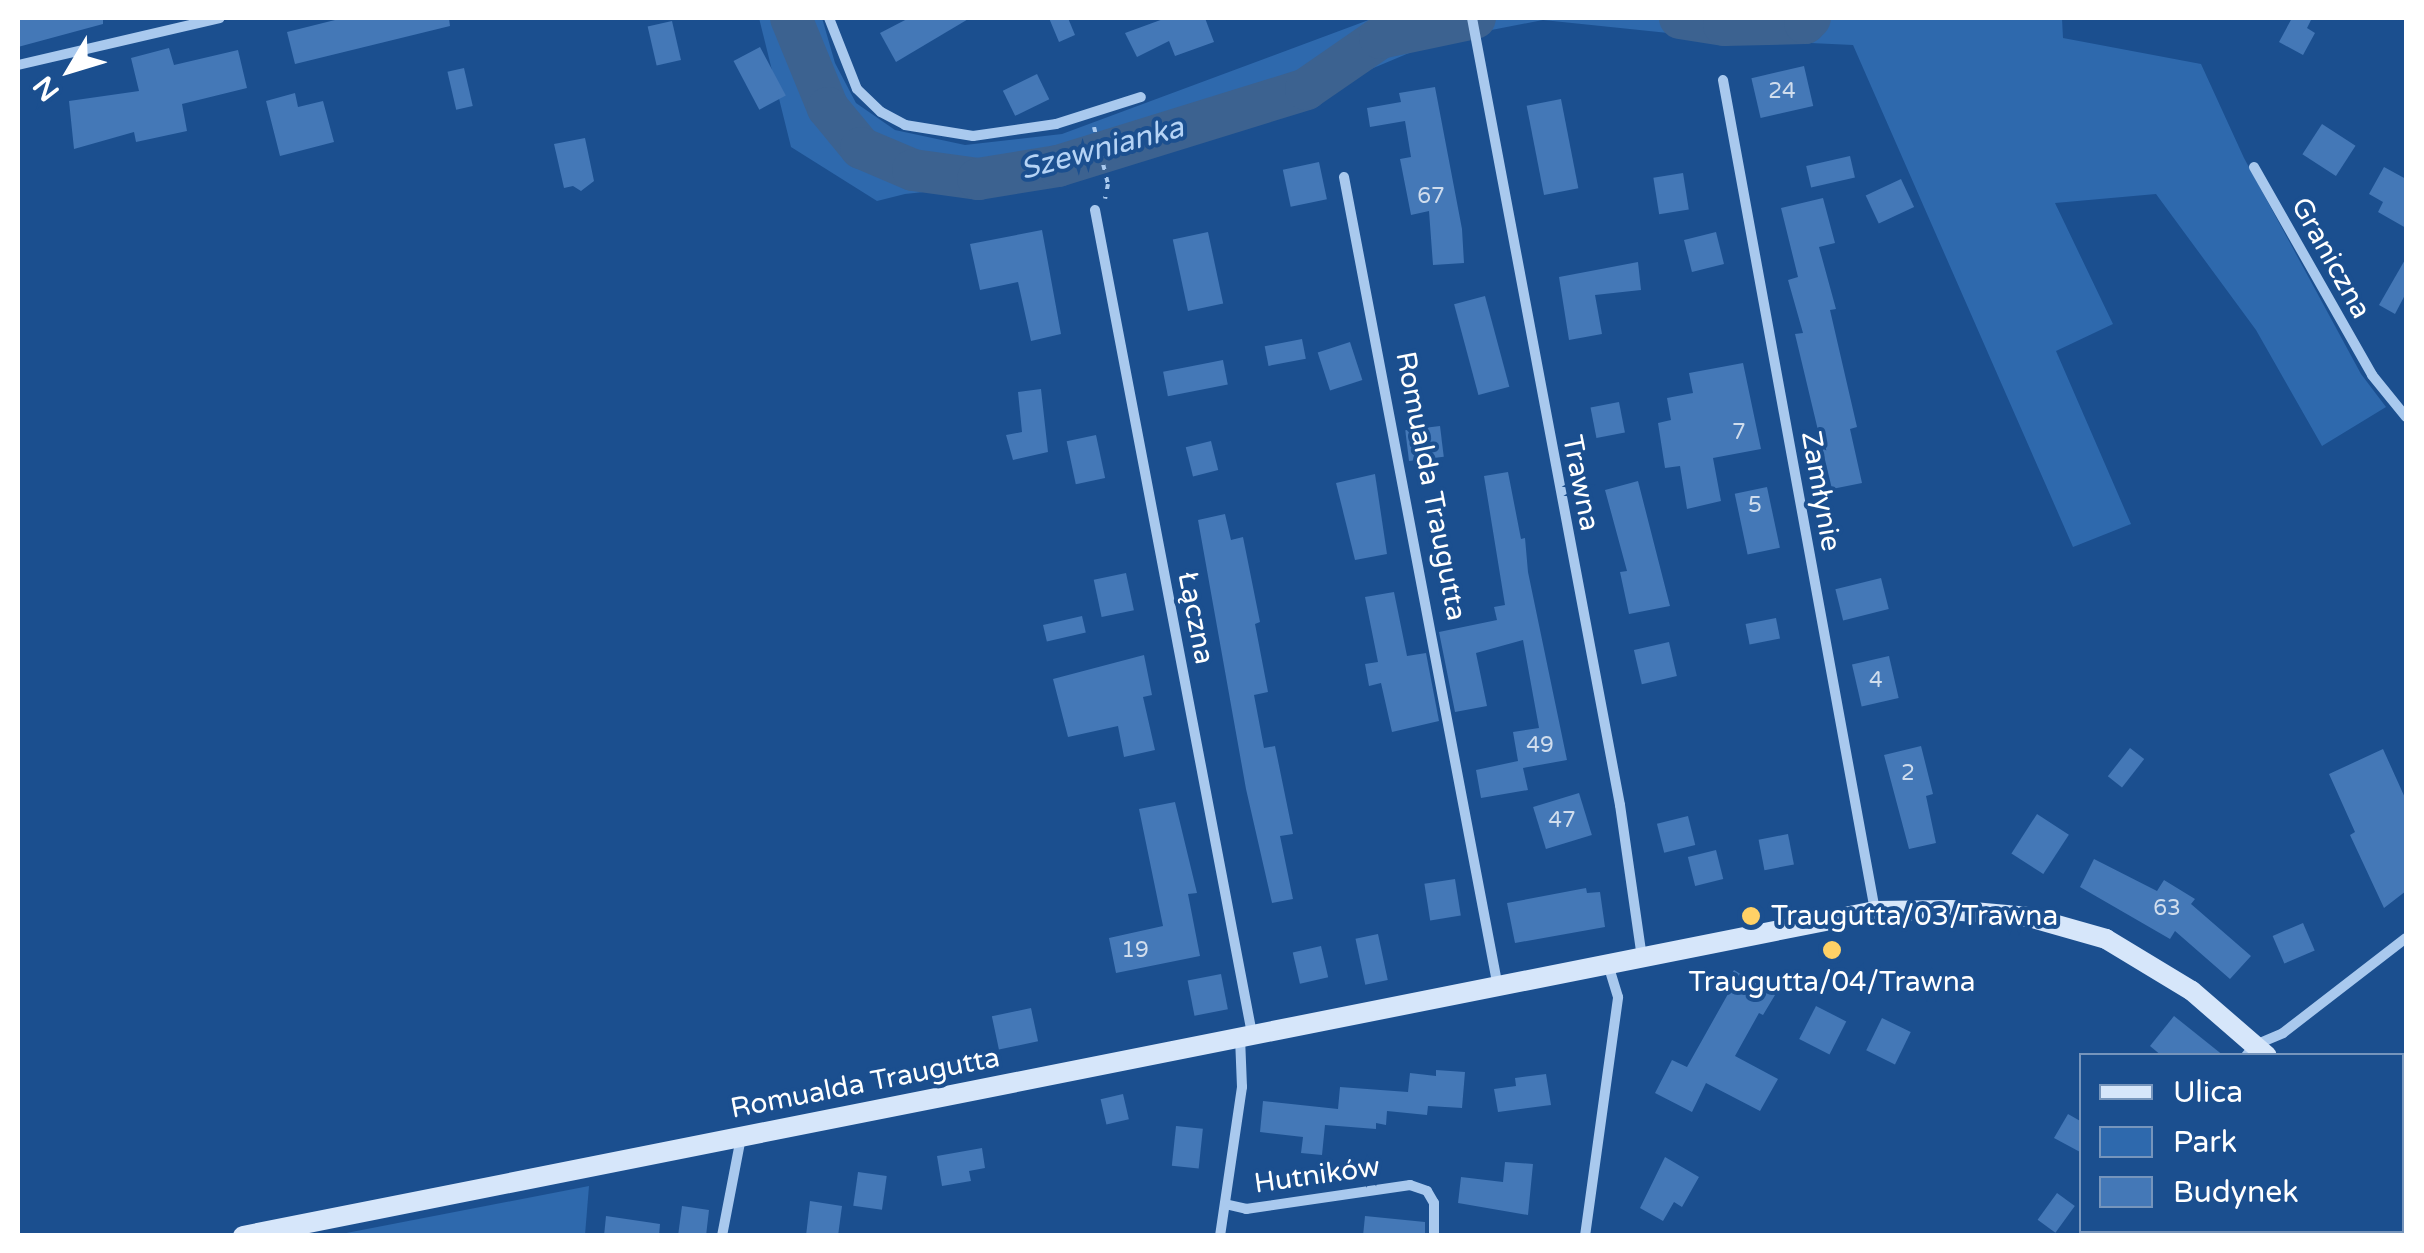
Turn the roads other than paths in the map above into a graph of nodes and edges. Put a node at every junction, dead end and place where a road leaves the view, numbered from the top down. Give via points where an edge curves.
1 (220, 18) edge
2 (828, 18) edge
3 (1472, 18) edge
4 (18, 65) edge
5 (1722, 80) dead end
6 (1141, 98) dead end
7 (2254, 167) dead end
8 (1344, 177) dead end
9 (1095, 210) dead end
10 (2406, 416) edge
11 (1875, 910) junction
12 (2406, 938) edge
13 (1642, 958) junction
14 (1608, 964) junction
15 (1498, 982) junction
16 (1246, 1035) junction
17 (2256, 1052) edge
18 (742, 1136) junction
19 (1225, 1204) junction
20 (244, 1236) edge
21 (722, 1236) edge
22 (1220, 1236) edge
23 (1434, 1236) edge
24 (1585, 1236) edge

1 - 4 street
2 - 6 street via 857,89 905,125 974,136 1091,115
3 - 13 street, Trawna via 1620,804
5 - 11 street, Zamłynie
7 - 10 street, Graniczna via 2372,376
8 - 15 street, Romualda Traugutta
9 - 16 street, Łączna
11 - 13 main road, Romualda Traugutta
11 - 17 main road, Romualda Traugutta via 2029,918 2106,938 2192,991
12 - 17 street
13 - 14 main road, Romualda Traugutta
14 - 15 main road, Romualda Traugutta
14 - 24 street via 1618,998
15 - 16 main road, Romualda Traugutta
16 - 18 main road, Romualda Traugutta
16 - 19 street, Łączna
18 - 20 main road, Romualda Traugutta
18 - 21 street
19 - 22 street, Łączna
19 - 23 street, Hutników via 1246,1209 1410,1185 1427,1190 1434,1203

